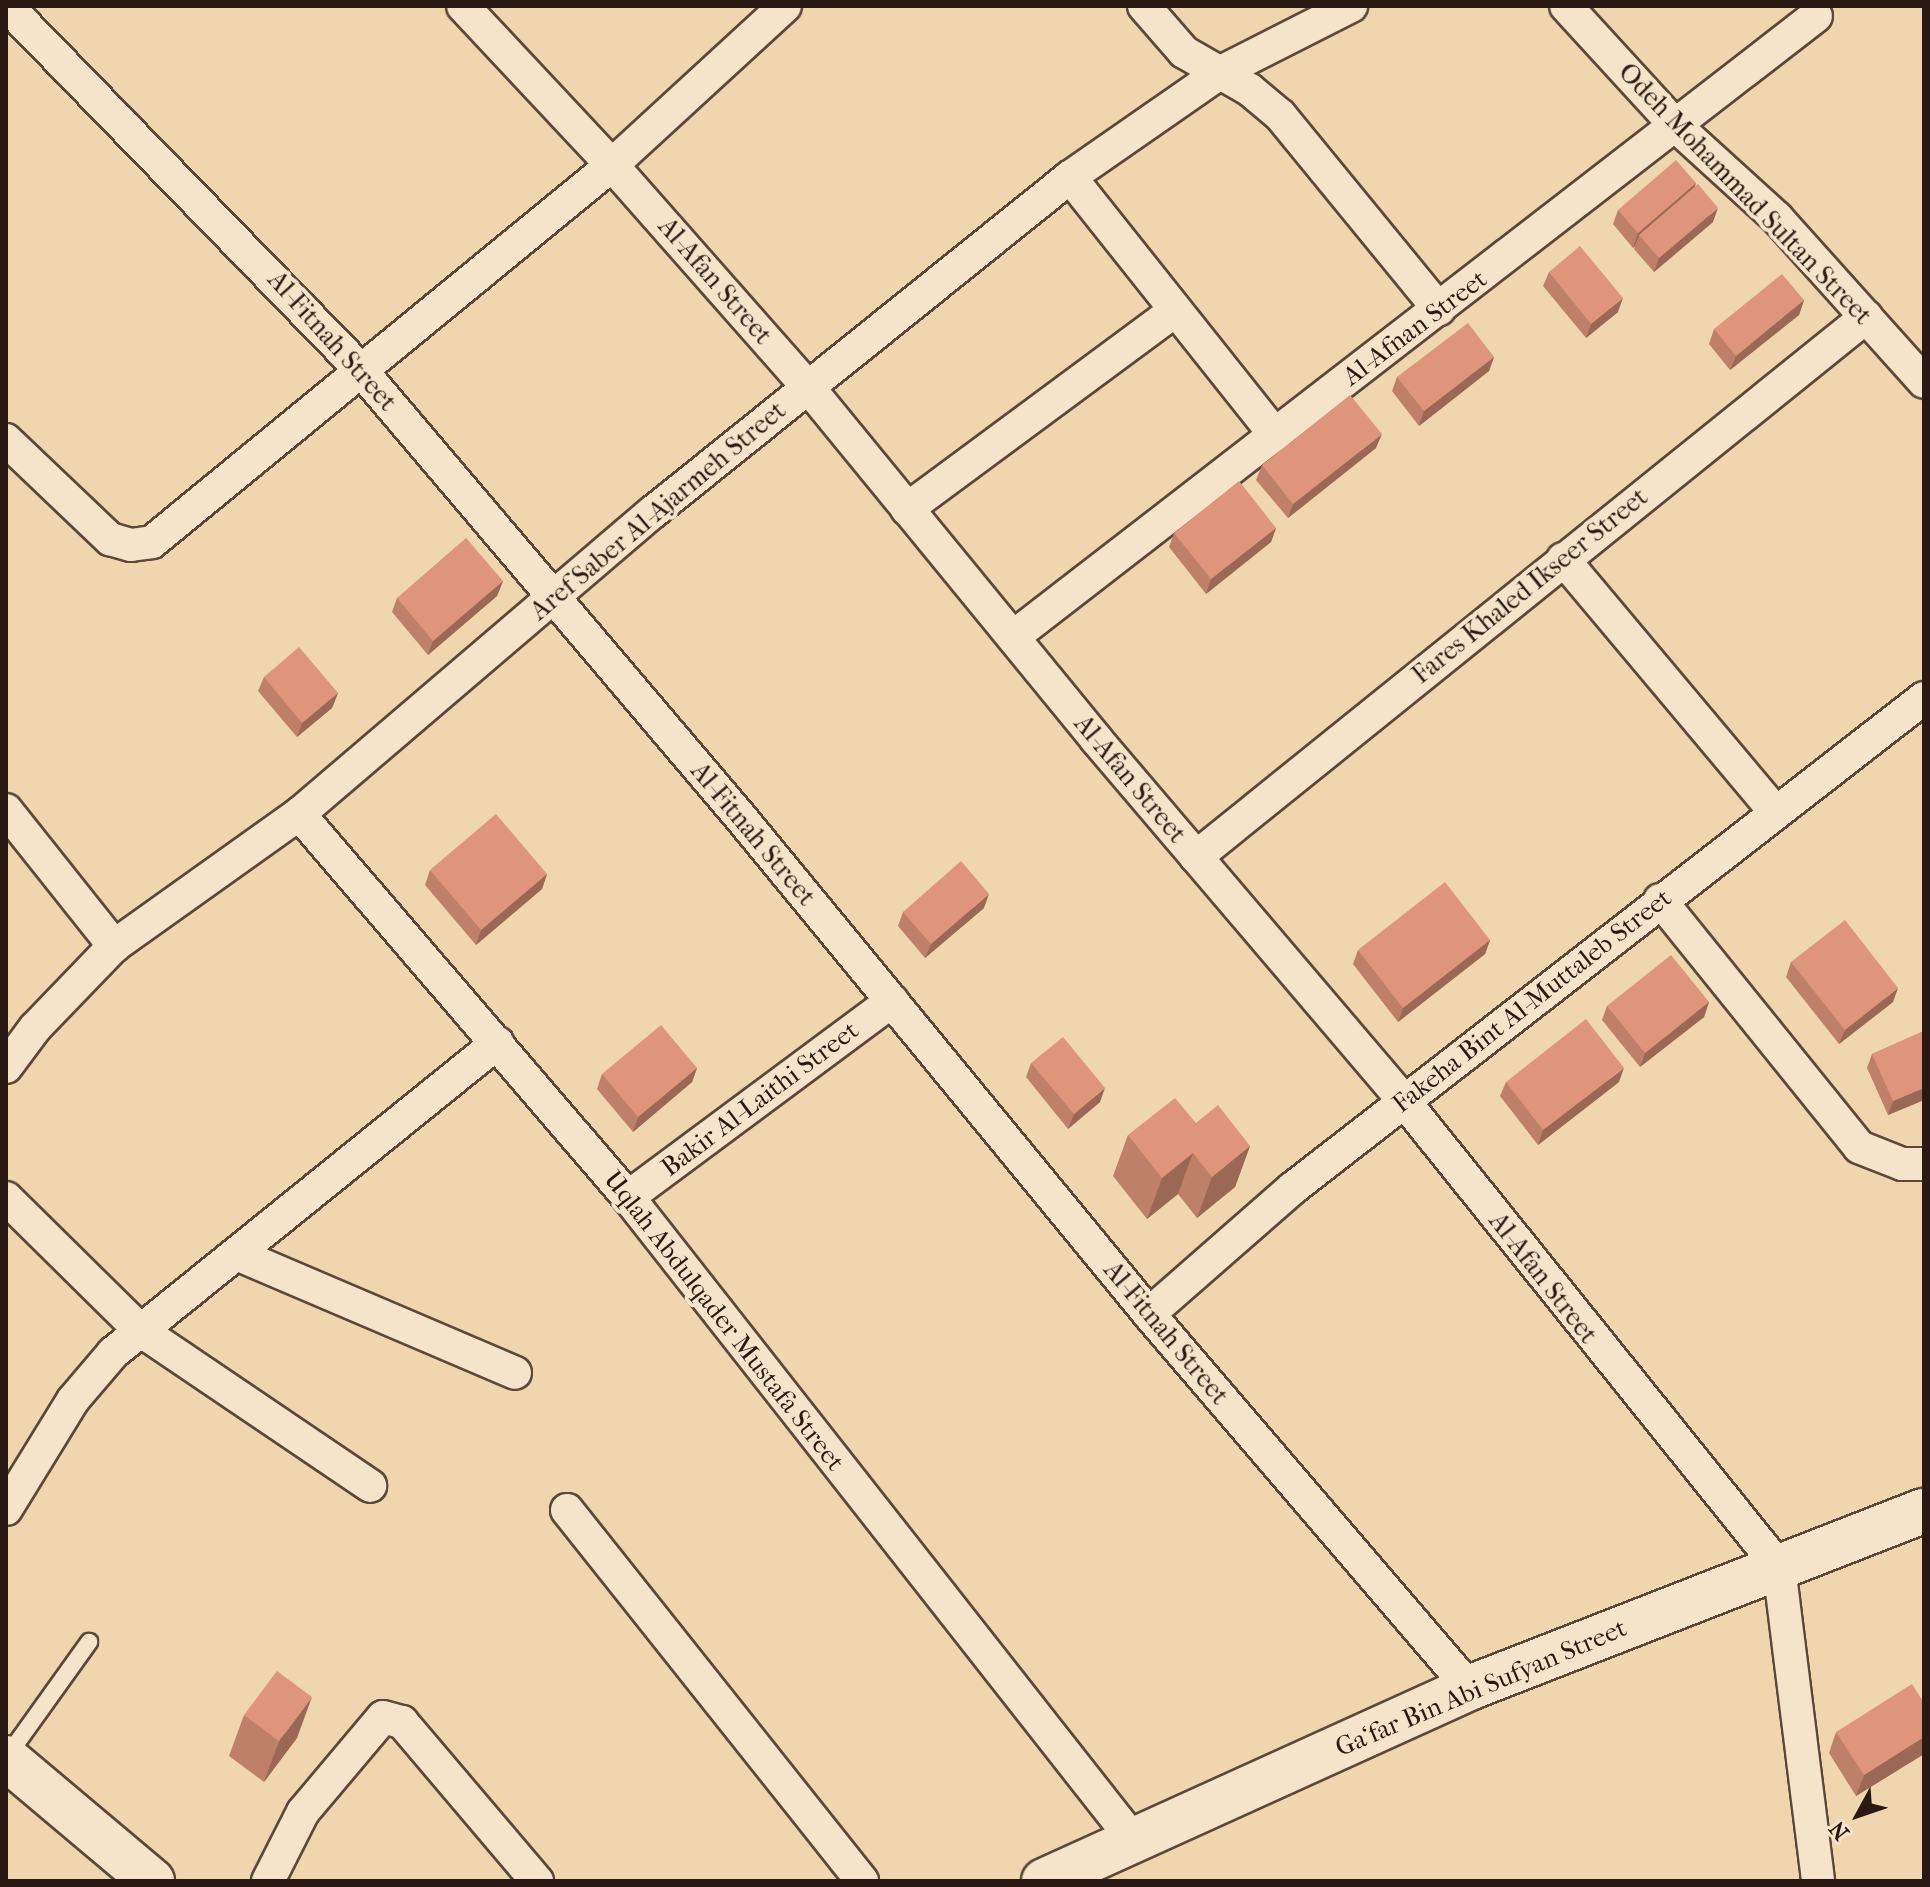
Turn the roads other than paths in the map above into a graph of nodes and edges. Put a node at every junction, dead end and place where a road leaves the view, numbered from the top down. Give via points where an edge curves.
1 (7, 6) edge
2 (463, 6) edge
3 (785, 6) edge
4 (1144, 6) edge
5 (1351, 6) edge
6 (1566, 6) edge
7 (1816, 16) dead end
8 (1221, 72) junction
9 (1677, 127) junction
10 (612, 165) junction
11 (1070, 177) junction
12 (1439, 309) junction
13 (1173, 312) junction
14 (1866, 317) junction
15 (359, 368) junction
16 (1924, 382) edge
17 (808, 387) junction
18 (1275, 435) junction
19 (6, 440) edge
20 (907, 509) junction
21 (1563, 559) junction
22 (553, 598) junction
23 (1013, 637) junction
24 (1924, 698) edge
25 (6, 810) edge
26 (1776, 813) junction
27 (299, 814) junction
28 (1196, 857) junction
29 (1660, 900) junction
30 (114, 946) junction
31 (892, 1001) junction
32 (497, 1043) junction
33 (6, 1067) edge
34 (1404, 1101) junction
35 (1924, 1164) edge
36 (628, 1197) junction
37 (6, 1198) edge
38 (239, 1255) junction
39 (1149, 1314) junction
40 (140, 1330) junction
41 (515, 1373) dead end
42 (370, 1486) dead end
43 (10, 1494) edge
44 (567, 1510) dead end
45 (1924, 1511) edge
46 (1779, 1567) junction
47 (89, 1642) dead end
48 (1469, 1688) junction
49 (6, 1758) edge
50 (1134, 1841) junction
51 (152, 1881) edge
52 (268, 1881) edge
53 (537, 1881) edge
54 (862, 1881) edge
55 (1045, 1881) edge
56 (1818, 1881) edge

1 - 15 street, Al-Fitnah Street
2 - 10 street, Al-Afan Street
3 - 10 street
4 - 8 street via 1184,52
5 - 8 street, Aref Saber Al-Ajarmeh Street
6 - 9 street, Odeh Mohammad Sultan Street
7 - 9 street, Al-Afnan Street
8 - 11 street, Aref Saber Al-Ajarmeh Street
8 - 12 street via 1280,115
9 - 12 street, Al-Afnan Street
9 - 14 street, Odeh Mohammad Sultan Street via 1777,218
10 - 15 street
10 - 17 street, Al-Afan Street
11 - 13 street
11 - 17 street, Aref Saber Al-Ajarmeh Street
12 - 18 street, Al-Afnan Street
13 - 18 street
13 - 20 street
14 - 16 street, Odeh Mohammad Sultan Street
14 - 21 street, Fares Khaled Ikseer Street
15 - 19 street via 152,542 131,545 110,539
15 - 22 street, Al-Fitnah Street
17 - 20 street, Al-Afan Street
17 - 22 street, Aref Saber Al-Ajarmeh Street
18 - 23 street, Al-Afnan Street
20 - 23 street, Al-Afan Street
21 - 26 street
21 - 28 street, Fares Khaled Ikseer Street
22 - 27 street, Aref Saber Al-Ajarmeh Street
22 - 31 street, Al-Fitnah Street
23 - 28 street, Al-Afan Street
24 - 26 street, Fakeha Bint Al-Muttaleb Street
25 - 30 street
26 - 29 street, Fakeha Bint Al-Muttaleb Street
27 - 30 street, Aref Saber Al-Ajarmeh Street
27 - 32 street, Uqlah Abdulqader Mustafa Street
28 - 34 street, Al-Afan Street
29 - 34 street, Fakeha Bint Al-Muttaleb Street
29 - 35 street via 1859,1147 1902,1164
30 - 33 street, Aref Saber Al-Ajarmeh Street via 35,1028
31 - 36 street, Bakir Al-Laithi Street
31 - 39 street, Al-Fitnah Street
32 - 36 street, Uqlah Abdulqader Mustafa Street
32 - 38 street
34 - 39 street, Fakeha Bint Al-Muttaleb Street
34 - 46 street, Al-Afan Street
36 - 50 street, Uqlah Abdulqader Mustafa Street
37 - 40 street
38 - 40 street
38 - 41 street
39 - 48 street, Al-Fitnah Street
40 - 42 street
40 - 43 street via 91,1376
44 - 54 street
45 - 46 street, Ga‘far Bin Abi Sufyan Street
46 - 48 street, Ga‘far Bin Abi Sufyan Street
46 - 56 street
47 - 49 lane
48 - 50 street, Ga‘far Bin Abi Sufyan Street
49 - 51 street
50 - 55 street, Ga‘far Bin Abi Sufyan Street
52 - 53 street via 303,1812 383,1717 402,1722

